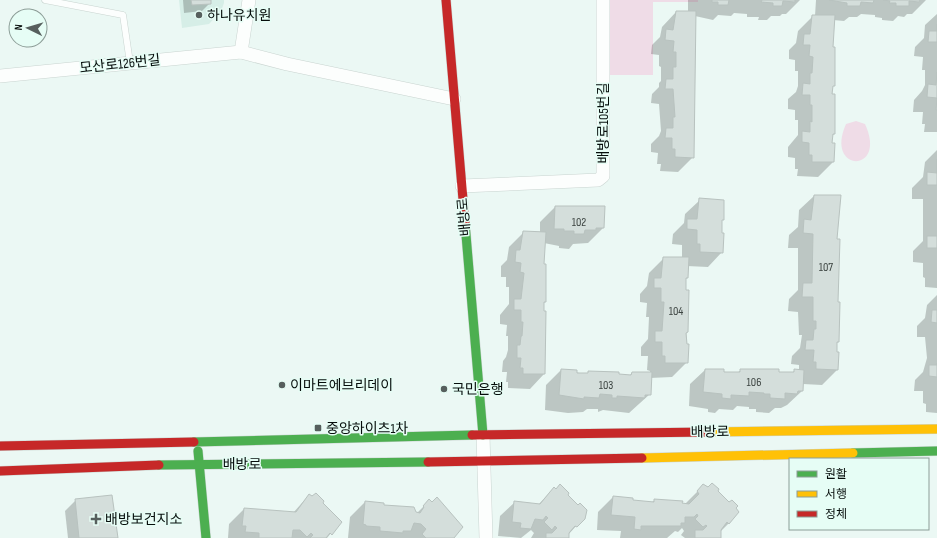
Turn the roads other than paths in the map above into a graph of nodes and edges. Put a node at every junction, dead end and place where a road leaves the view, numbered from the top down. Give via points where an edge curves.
1 (45, 0) edge
2 (249, 0) edge
3 (446, 0) edge
4 (603, 0) edge
5 (241, 52) junction
6 (130, 63) junction
7 (0, 76) edge
8 (454, 99) junction
9 (462, 186) junction
10 (937, 429) edge
11 (483, 435) junction
12 (198, 442) junction
13 (0, 446) edge
14 (937, 451) edge
15 (484, 462) junction
16 (198, 464) junction
17 (0, 471) edge
18 (206, 538) edge
19 (486, 538) edge

1 - 6 lane via 123,15
2 - 5 street
3 - 8 street, 배방로
4 - 9 street, 배방로105번길 via 603,176 598,180
5 - 6 street, 모산로126번길
5 - 8 street, 모산로126번길
6 - 7 street, 모산로126번길
8 - 9 street, 배방로
9 - 11 street, 배방로
10 - 11 street, 배방로
11 - 12 street, 배방로
11 - 15 street, 배방로
12 - 13 street, 배방로
12 - 16 street
14 - 15 street, 배방로
15 - 16 street, 배방로
15 - 19 street, 배방로
16 - 17 street, 배방로
16 - 18 street

